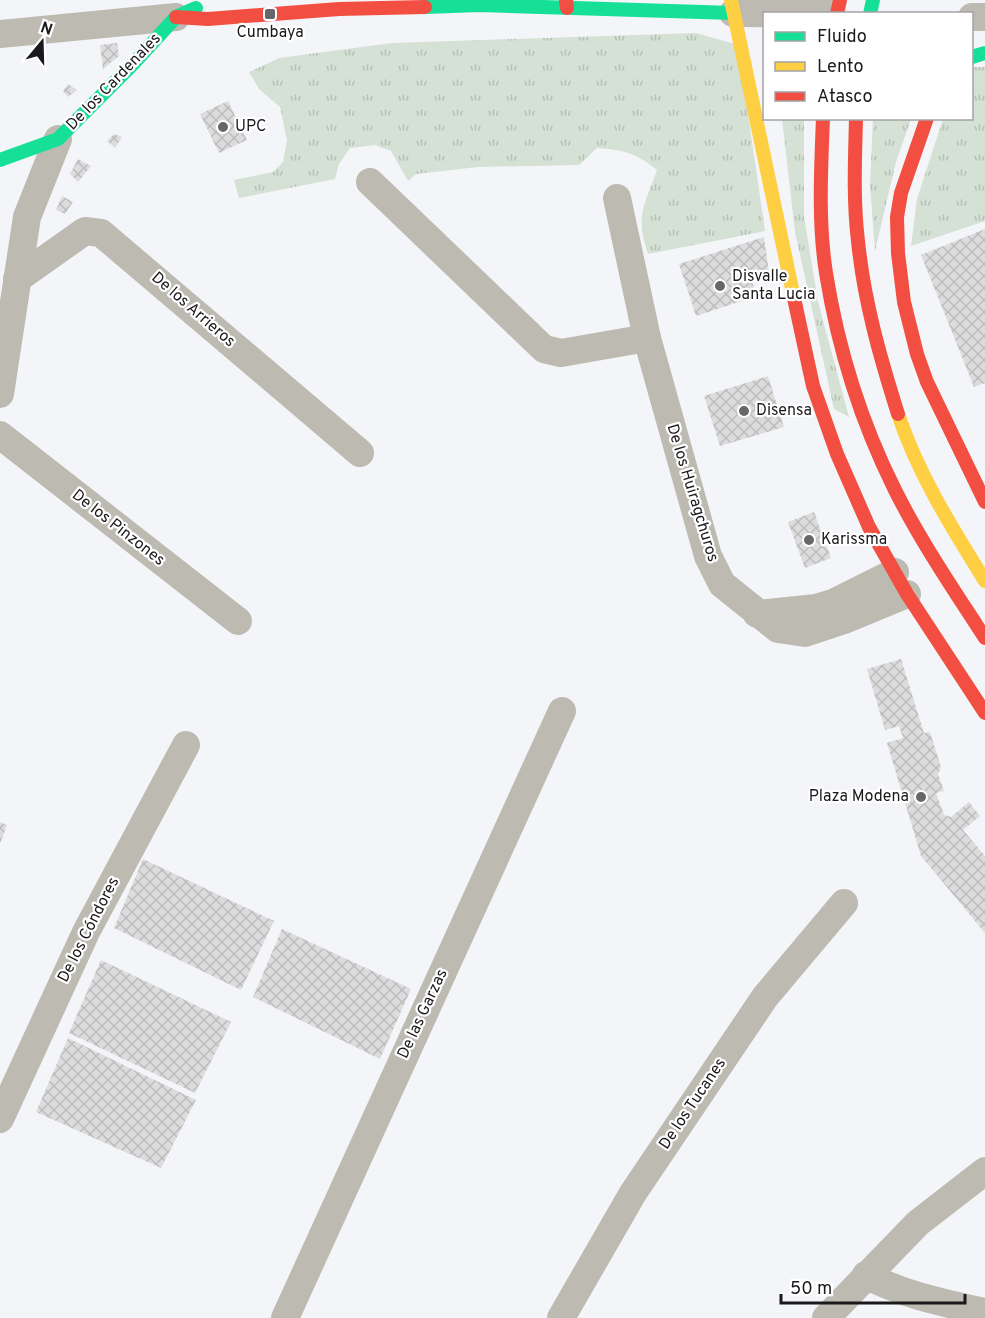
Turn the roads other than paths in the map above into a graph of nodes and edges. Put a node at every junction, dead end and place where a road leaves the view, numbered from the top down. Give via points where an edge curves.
1 (226, 4) dead end
2 (567, 4) edge
3 (732, 6) edge
4 (778, 12) edge
5 (176, 17) junction
6 (0, 34) edge
7 (823, 120) edge
8 (856, 120) edge
9 (926, 120) edge
10 (58, 139) junction
11 (0, 160) edge
12 (369, 182) dead end
13 (616, 198) dead end
14 (17, 279) junction
15 (647, 338) junction
16 (0, 394) edge
17 (0, 435) edge
18 (360, 453) dead end
19 (985, 502) edge
20 (985, 581) edge
21 (901, 583) junction
22 (238, 621) dead end
23 (985, 638) edge
24 (562, 711) dead end
25 (985, 712) edge
26 (186, 745) dead end
27 (844, 903) dead end
28 (1, 1113) edge
29 (985, 1170) edge
30 (866, 1275) junction
31 (985, 1312) edge
32 (285, 1318) edge
33 (561, 1318) edge
34 (826, 1318) edge

1 - 5 street via 198,8
2 - 3 street
2 - 5 street via 396,6 208,19
3 - 4 street
3 - 21 street via 813,386 869,527
5 - 6 street
5 - 10 street, De los Cardenales
7 - 23 street via 820,198 826,272 862,416 932,556
8 - 20 street via 854,196 858,256 876,345 926,483
9 - 19 street via 901,193 897,217 904,302 927,382
10 - 11 street
10 - 14 street, De los Cardenales via 27,217
12 - 15 street via 544,349 561,353
13 - 15 street, De los Huiragchuros
14 - 16 street, De los Cardenales
14 - 18 street, De los Arrieros via 85,231 101,233
15 - 21 street, De los Huiragchuros via 708,555 722,584 778,629 805,633 844,620
17 - 22 street, De los Pinzones
21 - 25 street
24 - 32 street, De las Garzas
26 - 28 street, De los Cóndores via 86,932
27 - 33 street, De los Tucanes via 765,997 633,1193
29 - 30 street via 918,1223
30 - 31 street via 922,1298
30 - 34 street

